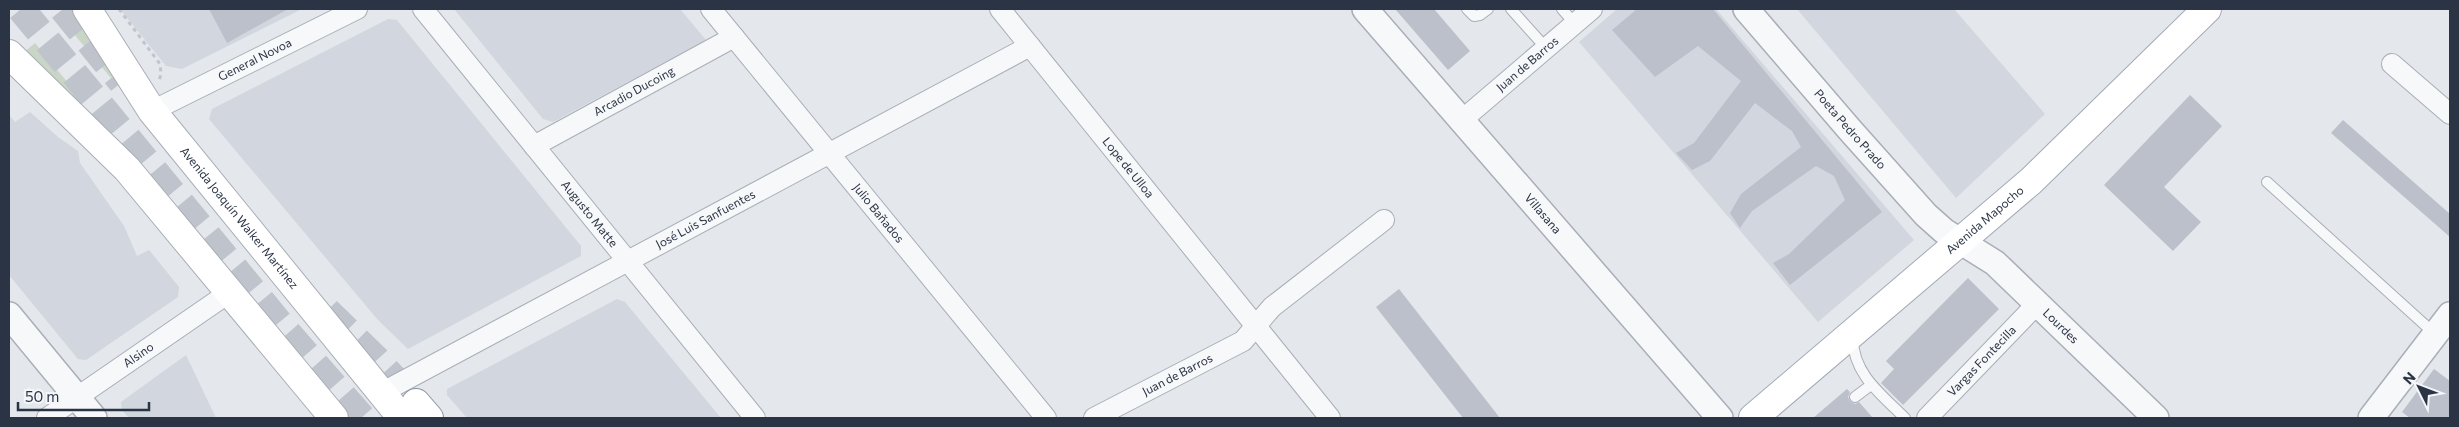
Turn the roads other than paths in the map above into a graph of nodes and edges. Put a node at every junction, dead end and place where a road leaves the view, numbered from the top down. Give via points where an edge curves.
1 (87, 9) edge
2 (357, 9) edge
3 (423, 9) edge
4 (711, 9) edge
5 (1000, 9) edge
6 (1365, 9) edge
7 (1467, 9) edge
8 (1488, 9) edge
9 (1511, 9) edge
10 (1592, 9) edge
11 (1746, 9) edge
12 (2203, 10) edge
13 (1569, 16) edge
14 (734, 37) junction
15 (1030, 46) junction
16 (1546, 48) junction
17 (9, 54) edge
18 (2392, 64) dead end
19 (159, 107) junction
20 (2450, 114) edge
21 (1462, 120) junction
22 (534, 146) junction
23 (829, 153) junction
24 (2267, 182) dead end
25 (1384, 220) dead end
26 (1961, 241) junction
27 (629, 260) junction
28 (230, 292) junction
29 (2037, 304) junction
30 (9, 315) edge
31 (2450, 315) edge
32 (1257, 327) junction
33 (1853, 334) junction
34 (2435, 335) junction
35 (1871, 384) junction
36 (381, 393) junction
37 (1855, 397) dead end
38 (77, 398) junction
39 (416, 413) edge
40 (1761, 415) edge
41 (47, 418) edge
42 (94, 418) edge
43 (333, 418) edge
44 (755, 418) edge
45 (1046, 418) edge
46 (1094, 418) edge
47 (1330, 418) edge
48 (1720, 418) edge
49 (1905, 418) edge
50 (1927, 418) edge
51 (2156, 418) edge
52 (2371, 418) edge

1 - 19 main road, Avenida Joaquín Walker Martínez
2 - 19 street, General Novoa
3 - 22 street, Augusto Matte
4 - 14 street, Julio Bañados
5 - 15 street, Lope de Ulloa
6 - 21 street, Villasana
7 - 8 lane via 1474,16 1480,16
9 - 16 lane
10 - 13 street, Juan de Barros
11 - 26 street, Poeta Pedro Prado via 1922,211
12 - 26 main road, Avenida Mapocho via 2072,142
13 - 16 street, Juan de Barros
14 - 22 street, Arcadio Ducoing
14 - 23 street, Julio Bañados
15 - 23 street, José Luis Sanfuentes
15 - 32 street, Lope de Ulloa
16 - 21 street, Juan de Barros
17 - 28 main road via 127,169
18 - 20 street
19 - 36 main road, Avenida Joaquín Walker Martínez
21 - 48 street, Villasana
22 - 27 street, Augusto Matte
23 - 27 street, José Luis Sanfuentes
23 - 45 street, Julio Bañados
24 - 34 lane
25 - 32 street via 1272,307
26 - 29 street, Lourdes via 1995,263
26 - 33 main road, Avenida Mapocho
27 - 36 street, José Luis Sanfuentes
27 - 44 street, Augusto Matte
28 - 38 street, Alsino
28 - 43 main road
29 - 50 street, Vargas Fontecilla
29 - 51 street, Lourdes
30 - 38 street
31 - 34 street
32 - 46 street, Juan de Barros via 1236,345
32 - 47 street, Lope de Ulloa
33 - 35 lane via 1857,364
33 - 40 main road, Avenida Mapocho
34 - 52 street
35 - 37 lane
35 - 49 lane
36 - 39 main road, Avenida Joaquín Walker Martínez
38 - 41 street, Alsino
38 - 42 street

